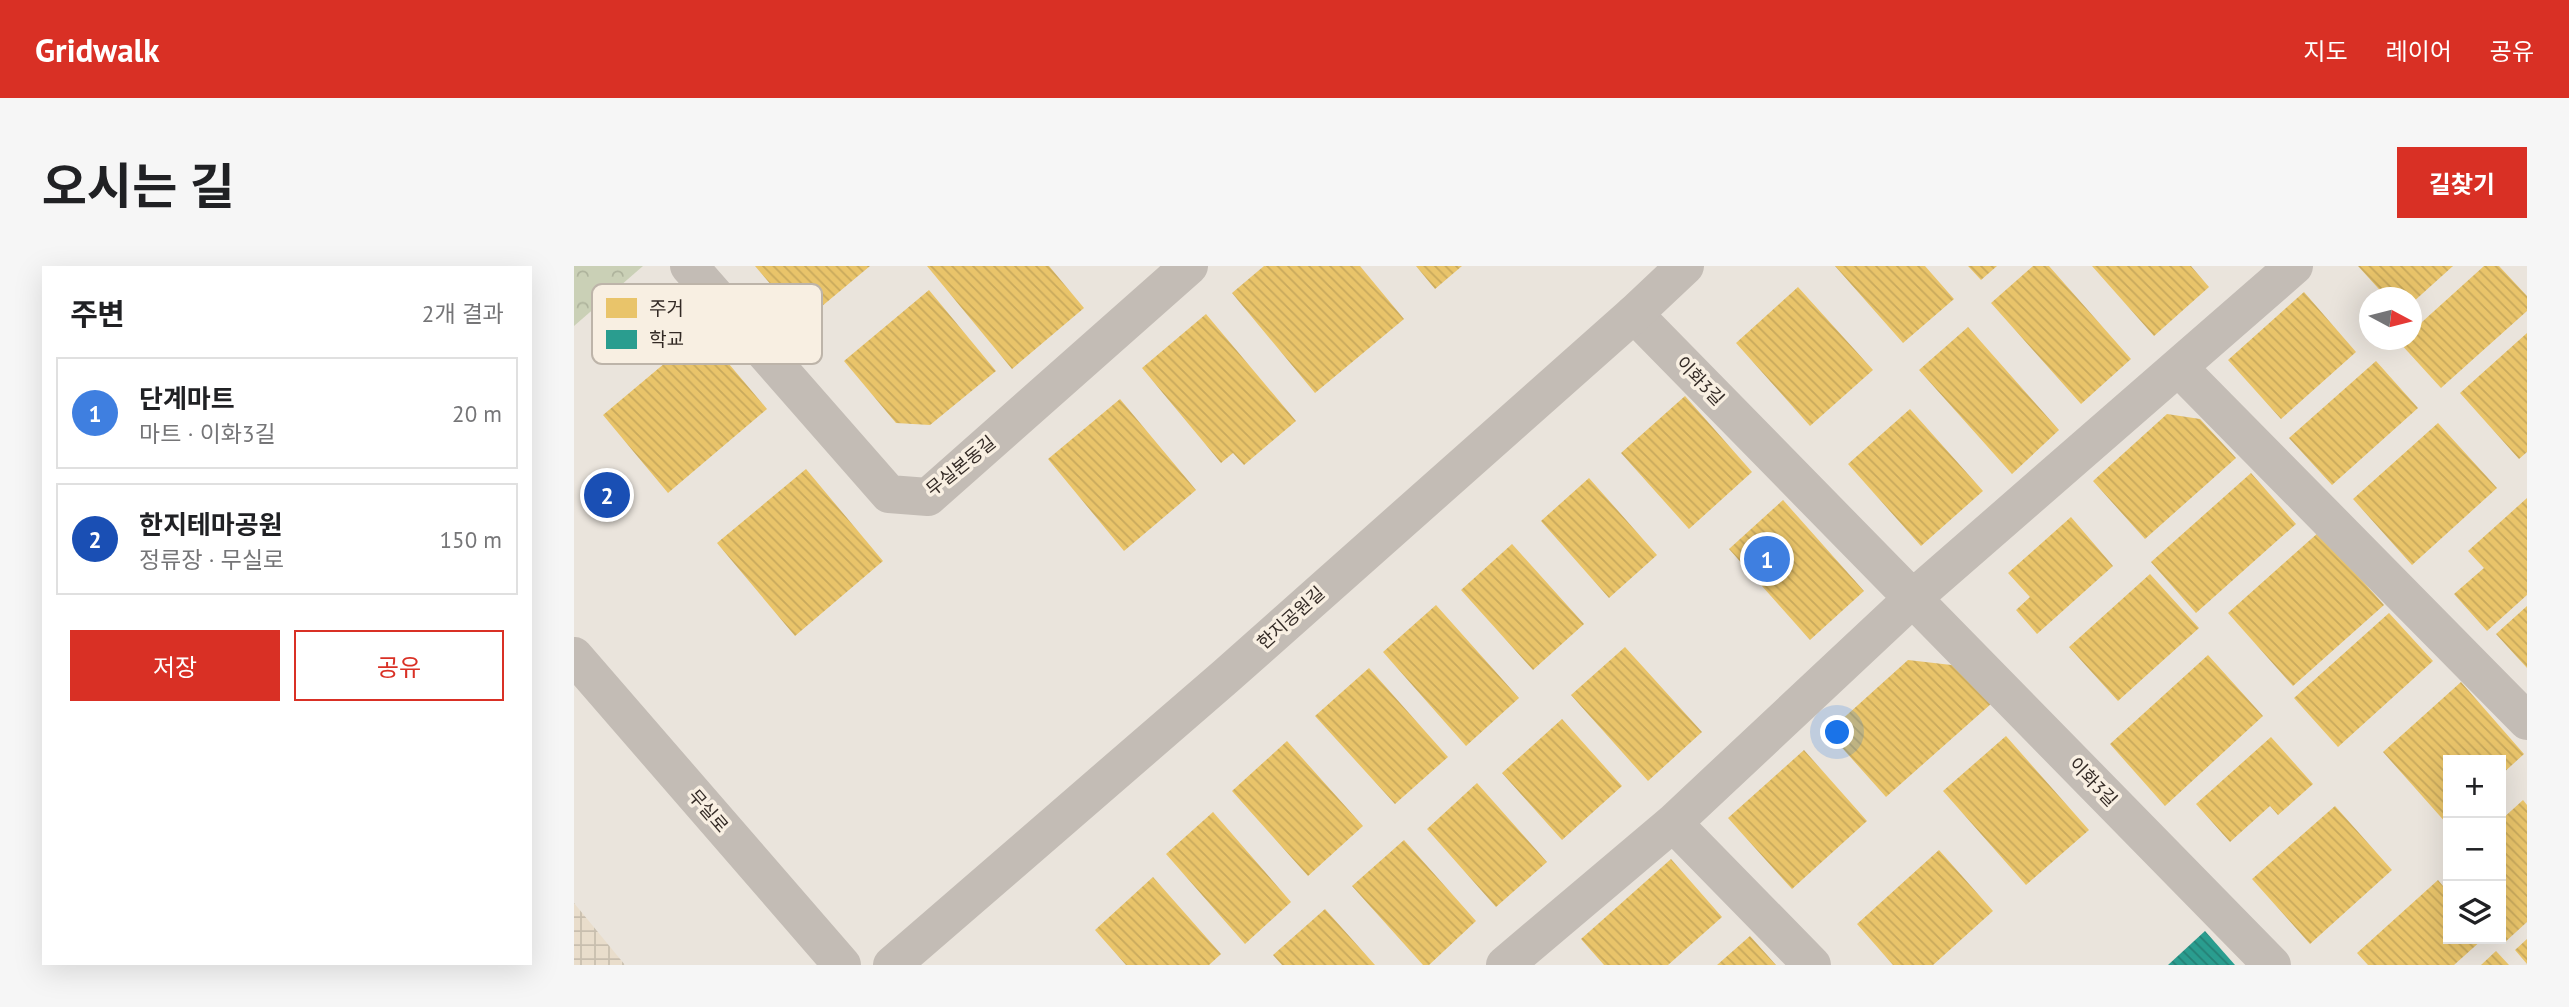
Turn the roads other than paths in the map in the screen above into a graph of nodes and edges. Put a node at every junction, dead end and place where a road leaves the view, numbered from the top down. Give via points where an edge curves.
1 (689, 266) edge
2 (1189, 266) edge
3 (1685, 266) edge
4 (2294, 266) edge
5 (705, 284) edge
6 (1634, 314) junction
7 (775, 364) edge
8 (2178, 367) junction
9 (1913, 598) junction
10 (574, 656) edge
11 (2527, 721) edge
12 (1673, 823) junction
13 (842, 965) edge
14 (892, 965) edge
15 (1505, 965) edge
16 (1812, 965) edge
17 (2272, 965) edge

1 - 5 street, 무실본동길
2 - 7 street, 무실본동길 via 928,498 889,494
3 - 6 street, 한지공원길
4 - 8 street
6 - 9 street, 이화3길
6 - 14 street, 한지공원길
8 - 9 street
8 - 11 street
9 - 12 street
9 - 17 street, 이화3길
10 - 13 street, 무실로
12 - 15 street
12 - 16 street

